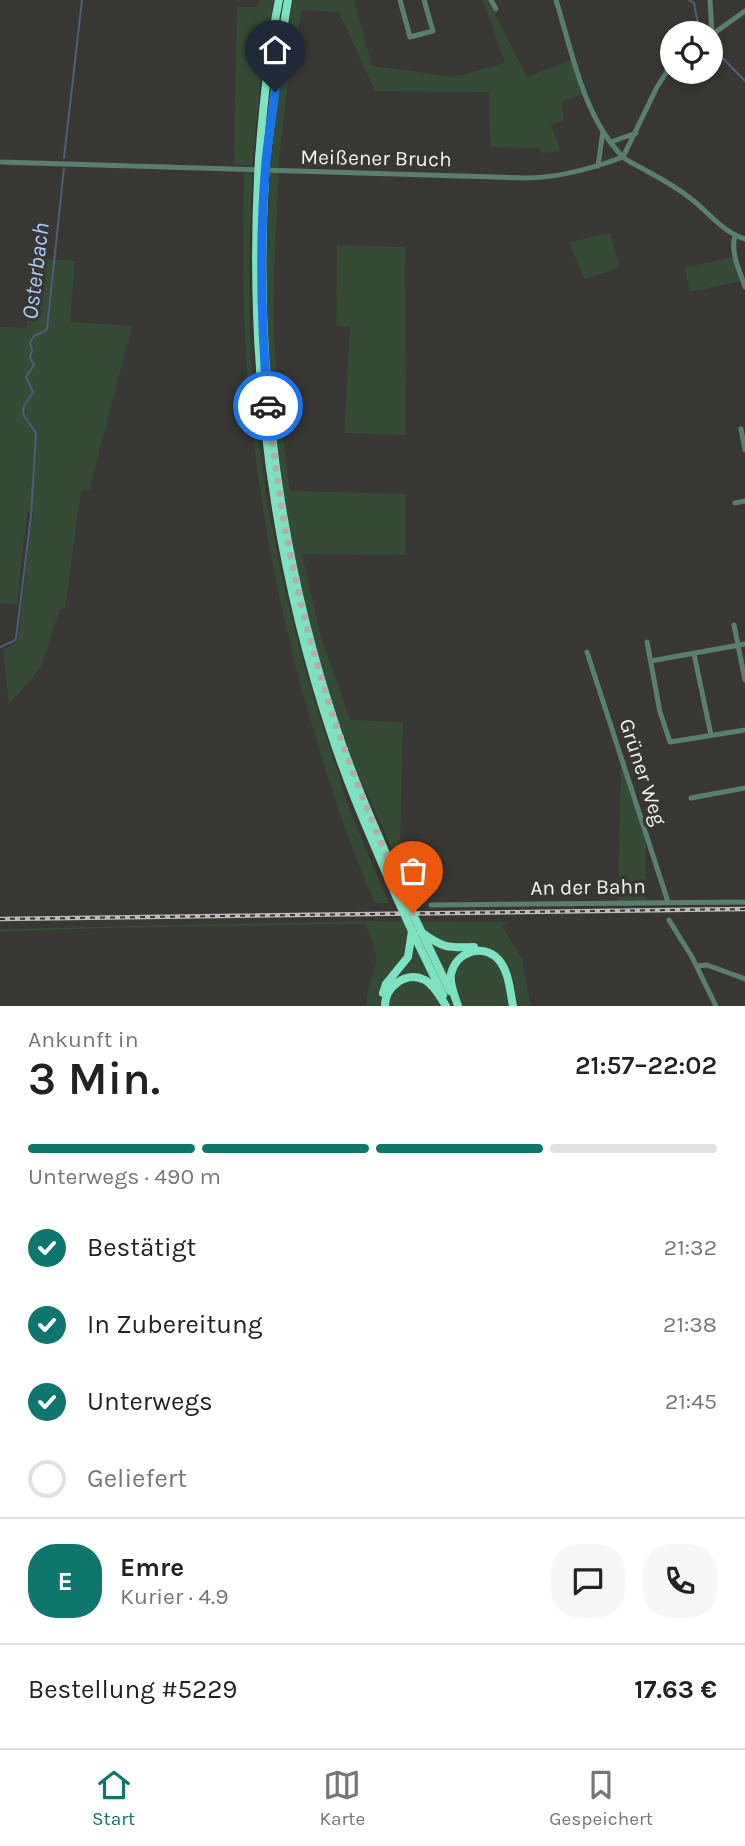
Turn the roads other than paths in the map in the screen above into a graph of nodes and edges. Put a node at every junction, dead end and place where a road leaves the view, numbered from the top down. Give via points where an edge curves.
1 (279, 0) edge
2 (288, 0) edge
3 (400, 0) edge
4 (424, 0) edge
5 (491, 0) edge
6 (556, 0) edge
7 (710, 0) edge
8 (496, 9) dead end
9 (745, 11) edge
10 (711, 21) edge
11 (723, 27) edge
12 (660, 82) edge
13 (603, 131) junction
14 (636, 134) junction
15 (611, 142) junction
16 (624, 157) junction
17 (263, 160) junction
18 (0, 162) edge
19 (598, 166) junction
20 (735, 236) junction
21 (745, 239) edge
22 (745, 287) edge
23 (741, 429) dead end
24 (745, 450) edge
25 (745, 501) edge
26 (735, 503) dead end
27 (734, 625) dead end
28 (647, 642) dead end
29 (745, 644) edge
30 (737, 645) junction
31 (587, 652) dead end
32 (694, 654) junction
33 (651, 661) junction
34 (745, 680) edge
35 (745, 730) edge
36 (711, 735) junction
37 (745, 788) edge
38 (691, 798) dead end
39 (668, 902) junction
40 (745, 902) edge
41 (431, 905) dead end
42 (669, 920) dead end
43 (418, 931) junction
44 (697, 966) junction
45 (745, 979) edge
46 (383, 1006) edge
47 (447, 1006) edge
48 (458, 1006) edge
49 (514, 1006) edge
50 (716, 1006) edge

1 - 17 highway via 267,79
2 - 17 highway
3 - 4 street via 410,37 433,31
5 - 8 street
6 - 13 street via 577,72
7 - 10 street
9 - 11 street
12 - 14 street
13 - 15 street
13 - 19 street
14 - 15 street
14 - 16 street
15 - 16 street
16 - 19 street, Meißener Bruch
16 - 20 street via 690,198
17 - 43 highway, bridge via 255,272 259,384 282,553 331,734 356,802
18 - 19 street, Meißener Bruch via 525,178
20 - 21 street
20 - 22 street via 734,252
23 - 24 street
25 - 26 street
27 - 30 street
28 - 33 street
29 - 30 street
30 - 32 street
30 - 34 street
31 - 39 street, Grüner Weg
32 - 33 street
32 - 36 street
33 - 36 street via 670,742
35 - 36 street
37 - 38 street
39 - 40 street, An der Bahn
39 - 41 street, An der Bahn
42 - 44 street
43 - 46 highway via 408,957 386,984
43 - 47 highway
43 - 48 highway
43 - 49 highway via 447,948 478,947 499,956 509,974
44 - 45 street
44 - 50 street
46 - 47 highway via 396,983 417,978 431,984
48 - 49 highway via 452,972 464,954 479,950 503,966

